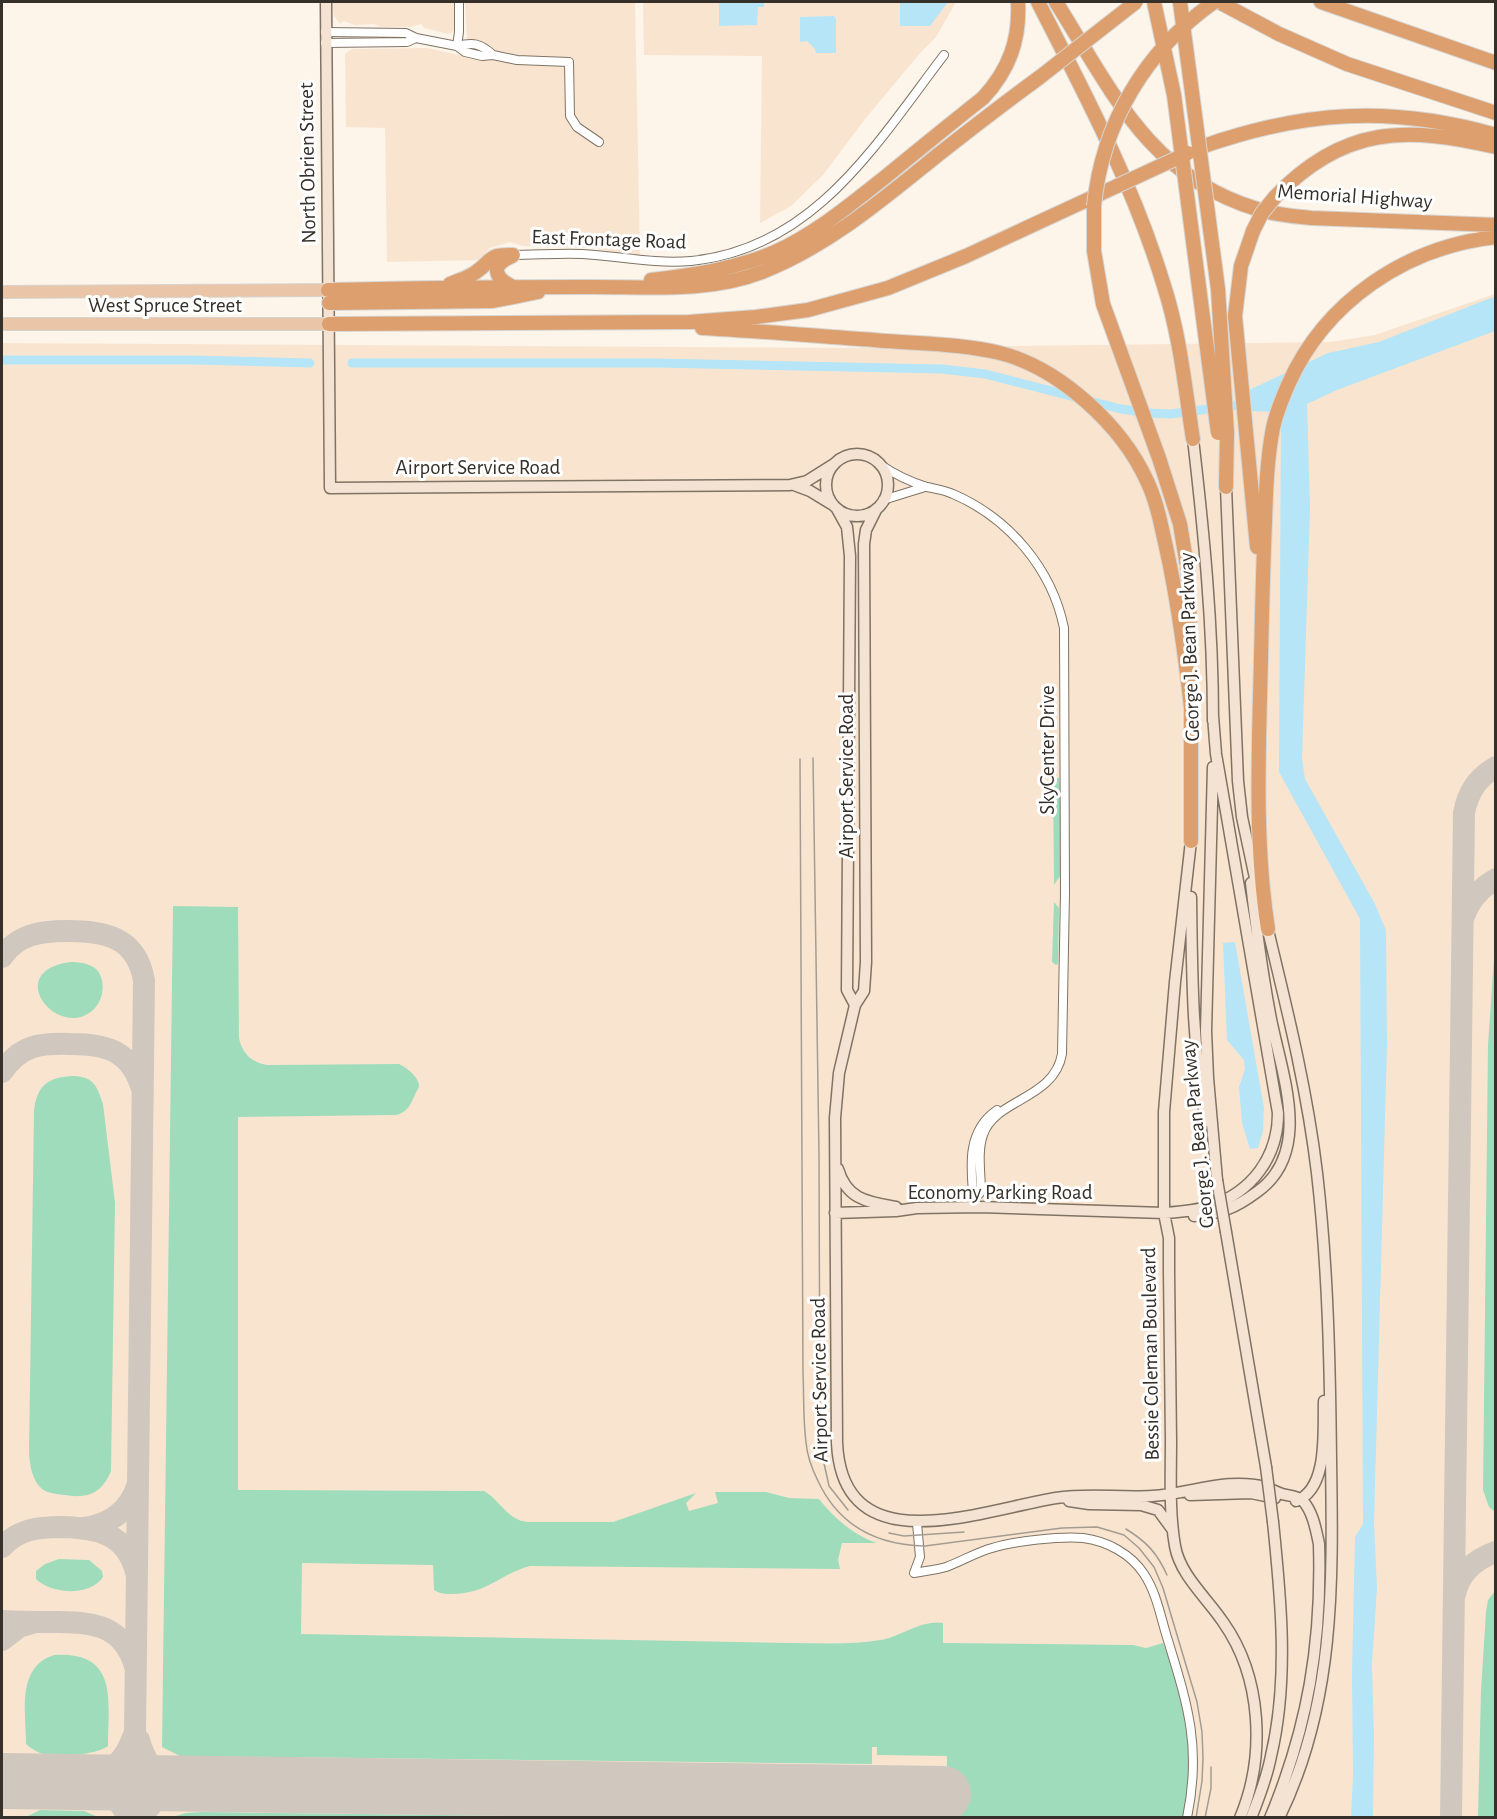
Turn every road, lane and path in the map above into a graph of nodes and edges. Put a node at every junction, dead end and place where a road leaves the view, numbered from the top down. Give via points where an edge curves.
1 (326, 2) edge
2 (459, 2) edge
3 (1018, 2) edge
4 (1038, 2) edge
5 (1056, 2) edge
6 (1136, 2) edge
7 (1154, 2) edge
8 (1180, 2) edge
9 (1214, 2) edge
10 (1219, 2) edge
11 (1321, 2) edge
12 (325, 32) junction
13 (416, 38) junction
14 (325, 44) junction
15 (457, 46) junction
16 (944, 55) dead end
17 (1496, 63) edge
18 (1496, 113) edge
19 (1496, 135) edge
20 (599, 142) dead end
21 (1496, 147) edge
22 (1496, 225) edge
23 (1496, 237) edge
24 (513, 255) junction
25 (513, 287) junction
26 (567, 287) junction
27 (592, 287) junction
28 (440, 288) junction
29 (2, 292) edge
30 (329, 296) junction
31 (631, 323) junction
32 (2, 324) edge
33 (329, 324) junction
34 (1223, 432) junction
35 (1192, 439) joint
36 (834, 464) junction
37 (881, 465) junction
38 (790, 485) junction
39 (926, 487) junction
40 (1226, 487) joint
41 (883, 500) junction
42 (836, 508) junction
43 (876, 510) junction
44 (1262, 612) junction
45 (1191, 708) junction
46 (1213, 716) junction
47 (1242, 817) junction
48 (1191, 841) junction
49 (1268, 929) junction
50 (855, 1005) junction
51 (835, 1158) junction
52 (1217, 1180) junction
53 (974, 1204) junction
54 (917, 1208) junction
55 (835, 1213) junction
56 (1164, 1213) junction
57 (1328, 1319) junction
58 (1172, 1494) junction
59 (1054, 1498) junction
60 (1301, 1499) junction
61 (917, 1523) junction
62 (1174, 1533) junction
63 (1187, 1818) edge
64 (1240, 1818) edge
65 (1251, 1818) edge
66 (1270, 1818) edge
67 (1279, 1818) edge

1 - 12 street, North Obrien Street
2 - 15 street
3 - 27 highway via 1017,34 1011,55 988,92 810,233 775,252 732,267
4 - 35 highway via 1090,103 1133,200 1165,287
5 - 22 highway, Memorial Highway via 1137,128 1177,168 1208,189 1258,210 1282,215
6 - 27 highway, bridge via 826,242 760,273 702,286
7 - 34 highway, bridge via 1170,67
8 - 34 highway, bridge via 1218,289
9 - 45 highway, bridge via 1175,34 1126,99 1104,153 1096,189 1094,251 1104,304 1180,524 1188,572
10 - 18 highway via 1347,64
11 - 17 highway
12 - 13 street via 406,33
12 - 14 street, North Obrien Street
13 - 14 street via 407,42
13 - 15 street
14 - 30 street, North Obrien Street
15 - 20 street via 485,46 493,55 518,60 569,62 570,116 577,127
16 - 24 street, East Frontage Road via 838,189 778,234 750,247 691,261 659,262 580,254
19 - 31 highway, bridge via 1433,121 1364,115 1280,123 1201,147 888,288 808,310 689,322
21 - 44 highway, bridge via 1417,134 1364,140 1302,171 1262,213 1243,259 1235,316
23 - 44 highway via 1437,250 1383,275 1340,309 1320,331 1298,366 1274,425 1268,465
24 - 25 highway via 501,260 497,267 498,276
24 - 28 highway via 498,254 468,277
25 - 26 highway
25 - 28 highway
26 - 27 highway
26 - 30 highway via 493,301
28 - 30 highway
29 - 30 main road, West Spruce Street
30 - 33 street, North Obrien Street
31 - 33 highway
31 - 45 highway via 959,346 1001,353 1031,364 1062,383 1101,415 1147,481 1160,519 1178,604
32 - 33 main road, West Spruce Street
33 - 38 street, Airport Service Road via 330,488
34 - 40 highway
35 - 46 street, George J. Bean Parkway via 1206,559
36 - 37 street via 852,454 863,454
36 - 38 street, Airport Service Road via 807,481
36 - 42 street via 826,483
37 - 39 street, SkyCenter Drive
37 - 41 street via 888,484
38 - 42 street, Airport Service Road via 810,491
39 - 41 street
39 - 53 street, SkyCenter Drive via 969,501 1011,532 1041,570 1056,601 1065,655 1062,1054 1050,1079 988,1116 980,1126 972,1149
40 - 47 street, George J. Bean Parkway
41 - 43 street
42 - 43 street via 855,515
42 - 50 street, Airport Service Road via 847,527 850,556 848,990
43 - 50 street, Airport Service Road via 864,544 866,963 864,991
44 - 49 highway via 1259,836
45 - 48 highway
46 - 52 street, George J. Bean Parkway via 1206,1031
46 - 56 street via 1216,754 1273,1077 1278,1131 1264,1166 1241,1190 1209,1207
47 - 49 street, George J. Bean Parkway
47 - 56 street via 1270,1014 1289,1106 1290,1136 1283,1162 1268,1184 1242,1203 1218,1214
48 - 52 street via 1195,1046
48 - 56 street, Bessie Coleman Boulevard via 1165,1094
49 - 57 street, George J. Bean Parkway via 1312,1135
50 - 51 street, Airport Service Road via 839,1072
51 - 54 street via 846,1187 856,1196
51 - 55 street, Airport Service Road
52 - 65 street, George J. Bean Parkway, bridge via 1266,1467 1278,1576 1281,1684 1271,1757
53 - 54 street, Economy Parking Road
53 - 56 street, Economy Parking Road
54 - 55 street, Economy Parking Road
55 - 61 street, Airport Service Road via 837,1443 841,1475 852,1494 869,1509
56 - 58 street, Bessie Coleman Boulevard via 1169,1238
57 - 60 street via 1321,1464 1312,1490
57 - 67 street, George J. Bean Parkway via 1332,1496 1328,1646 1316,1719
58 - 59 street, Airport Service Road
58 - 60 street, Airport Service Road via 1251,1492 1286,1502
58 - 62 street, Bessie Coleman Boulevard
59 - 61 street, Airport Service Road
59 - 62 street via 1089,1504 1141,1505 1158,1510
60 - 66 street via 1310,1512 1318,1544 1314,1660 1299,1740
61 - 63 street via 920,1557 914,1573 943,1568 992,1548 1073,1538 1105,1543 1139,1568 1154,1595 1189,1712 1194,1762
62 - 64 street, Bessie Coleman Boulevard via 1179,1561 1230,1632 1254,1693 1256,1749

